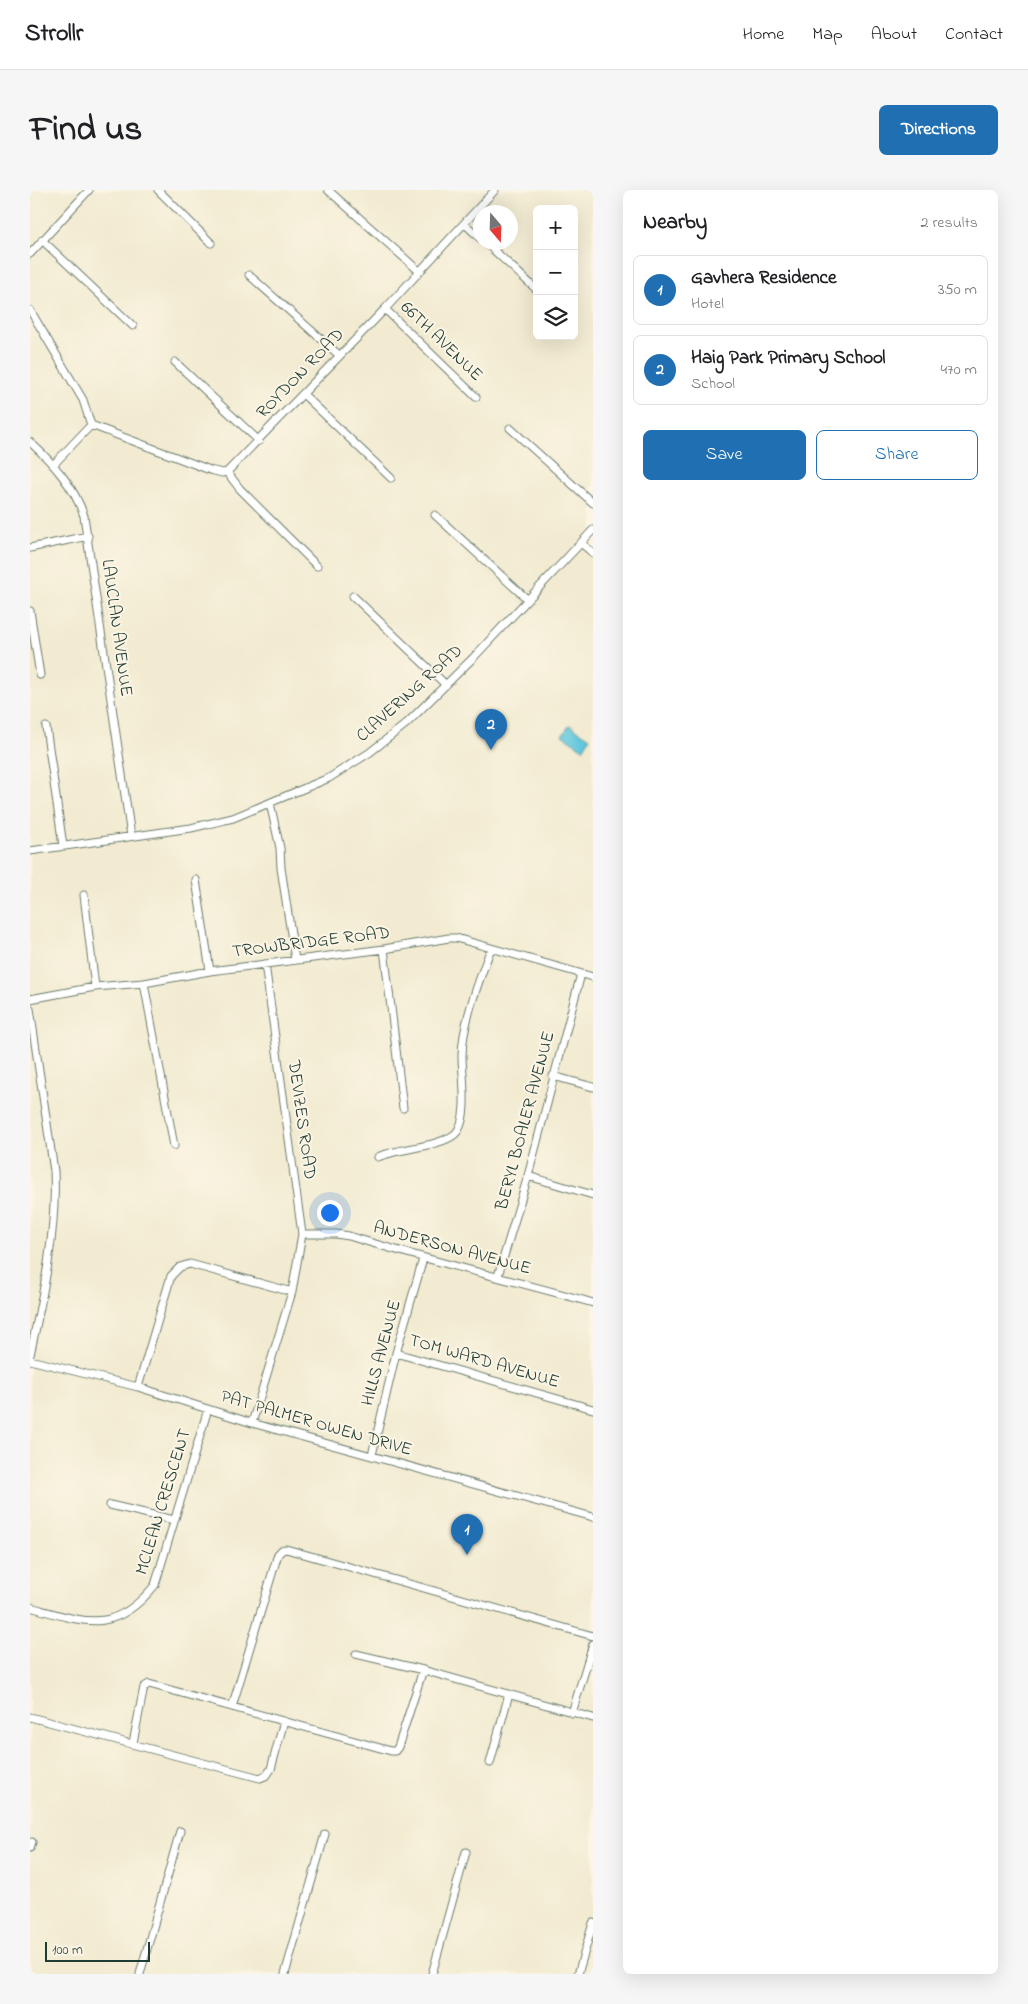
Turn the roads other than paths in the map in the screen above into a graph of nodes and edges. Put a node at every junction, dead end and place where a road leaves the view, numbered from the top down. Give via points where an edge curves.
1 (158, 190) edge
2 (328, 190) edge
3 (496, 190) edge
4 (87, 191) edge
5 (465, 224) junction
6 (473, 231) edge
7 (42, 240) junction
8 (211, 242) dead end
9 (494, 250) edge
10 (30, 254) edge
11 (419, 271) junction
12 (249, 275) dead end
13 (533, 286) edge
14 (385, 309) junction
15 (30, 310) edge
16 (133, 326) dead end
17 (339, 356) junction
18 (175, 362) dead end
19 (303, 394) junction
20 (476, 396) dead end
21 (91, 425) junction
22 (510, 428) dead end
23 (259, 441) junction
24 (30, 442) edge
25 (54, 464) junction
26 (227, 472) junction
27 (391, 478) dead end
28 (593, 503) edge
29 (435, 514) dead end
30 (593, 530) edge
31 (88, 536) junction
32 (581, 542) junction
33 (30, 548) edge
34 (593, 553) edge
35 (317, 566) dead end
36 (353, 596) dead end
37 (527, 599) junction
38 (30, 611) edge
39 (40, 675) dead end
40 (446, 685) junction
41 (46, 727) dead end
42 (270, 803) junction
43 (131, 836) junction
44 (63, 846) junction
45 (30, 850) edge
46 (196, 880) dead end
47 (84, 895) dead end
48 (491, 948) junction
49 (384, 949) junction
50 (294, 960) junction
51 (266, 964) junction
52 (210, 971) junction
53 (581, 974) junction
54 (593, 977) edge
55 (144, 983) junction
56 (96, 987) junction
57 (30, 999) edge
58 (30, 1010) edge
59 (32, 1051) edge
60 (554, 1076) junction
61 (593, 1087) edge
62 (403, 1108) dead end
63 (174, 1146) dead end
64 (378, 1157) dead end
65 (528, 1176) junction
66 (593, 1195) edge
67 (302, 1234) junction
68 (423, 1259) junction
69 (498, 1276) junction
70 (292, 1292) junction
71 (593, 1303) edge
72 (396, 1353) junction
73 (30, 1355) edge
74 (30, 1360) edge
75 (138, 1387) junction
76 (208, 1409) junction
77 (593, 1409) edge
78 (252, 1423) junction
79 (372, 1455) junction
80 (110, 1505) dead end
81 (593, 1517) edge
82 (174, 1520) junction
83 (30, 1607) edge
84 (593, 1636) edge
85 (593, 1644) edge
86 (356, 1654) dead end
87 (423, 1670) junction
88 (510, 1694) junction
89 (232, 1707) junction
90 (572, 1713) junction
91 (30, 1717) edge
92 (593, 1718) edge
93 (284, 1721) junction
94 (133, 1743) junction
95 (490, 1763) dead end
96 (180, 1831) dead end
97 (325, 1834) dead end
98 (466, 1852) dead end
99 (593, 1923) edge
100 (140, 1974) edge
101 (285, 1974) edge
102 (432, 1974) edge
103 (578, 1974) edge

1 - 8 street
2 - 11 street
3 - 5 street, ROYDON ROAD
4 - 7 street
5 - 6 street
5 - 11 street, ROYDON ROAD
7 - 10 street
7 - 16 street
9 - 13 street
11 - 14 street, ROYDON ROAD
12 - 17 street
14 - 17 street, ROYDON ROAD
14 - 20 street, 66TH AVENUE
15 - 21 street via 83,400
17 - 19 street, ROYDON ROAD
18 - 23 street
19 - 23 street, ROYDON ROAD
19 - 27 street
21 - 25 street
21 - 26 street via 210,470
22 - 28 street
23 - 26 street, ROYDON ROAD
24 - 25 street, LAUCLAN AVENUE
25 - 31 street, LAUCLAN AVENUE via 78,501
26 - 35 street
29 - 37 street
30 - 32 street, CLAVERING ROAD
31 - 33 street
31 - 43 street, LAUCLAN AVENUE
32 - 34 street
32 - 37 street, CLAVERING ROAD
36 - 40 street
37 - 40 street, CLAVERING ROAD
38 - 39 street
40 - 42 street, CLAVERING ROAD via 406,724 369,753 329,778
41 - 44 street
42 - 43 street, CLAVERING ROAD via 232,818 191,828
42 - 50 street via 280,848
43 - 44 street, CLAVERING ROAD
44 - 45 street, CLAVERING ROAD
46 - 52 street
47 - 56 street
48 - 49 street, TROWBRIDGE ROAD via 449,938
48 - 53 street, TROWBRIDGE ROAD
48 - 64 street via 462,1045 464,1115 459,1130 449,1138
49 - 50 street, TROWBRIDGE ROAD
49 - 62 street
50 - 51 street, TROWBRIDGE ROAD
51 - 52 street, TROWBRIDGE ROAD
51 - 67 street, DEVIZES ROAD
52 - 55 street, TROWBRIDGE ROAD
53 - 54 street, TROWBRIDGE ROAD
53 - 60 street, BERYL BOALER AVENUE
55 - 56 street, TROWBRIDGE ROAD
55 - 63 street
56 - 57 street, TROWBRIDGE ROAD
58 - 59 street
59 - 73 street via 55,1191 44,1282
60 - 61 street
60 - 65 street, BERYL BOALER AVENUE
65 - 66 street
65 - 69 street, BERYL BOALER AVENUE
67 - 68 street, ANDERSON AVENUE via 348,1236
67 - 70 street, DEVIZES ROAD
68 - 69 street, ANDERSON AVENUE
68 - 72 street, HILLS AVENUE
69 - 71 street, ANDERSON AVENUE
70 - 75 street via 190,1264 180,1267 171,1276
70 - 78 street, DEVIZES ROAD
72 - 77 street, TOM WARD AVENUE
72 - 79 street, HILLS AVENUE
74 - 75 street, PAT PALMER OWEN DRIVE
75 - 76 street, PAT PALMER OWEN DRIVE
76 - 78 street, PAT PALMER OWEN DRIVE
76 - 82 street, MCLEAN CRESCENT
78 - 79 street, PAT PALMER OWEN DRIVE
79 - 81 street, PAT PALMER OWEN DRIVE
80 - 82 street
82 - 83 street, MCLEAN CRESCENT via 155,1585 133,1608 108,1619 82,1621
84 - 89 street via 286,1549 278,1554
85 - 90 street
86 - 87 street
87 - 88 street
87 - 93 street via 395,1751
88 - 90 street
88 - 95 street
89 - 93 street
89 - 94 street via 149,1684 144,1687
90 - 92 street
91 - 94 street
93 - 94 street via 271,1769 260,1778
96 - 100 street
97 - 101 street
98 - 102 street
99 - 103 street

